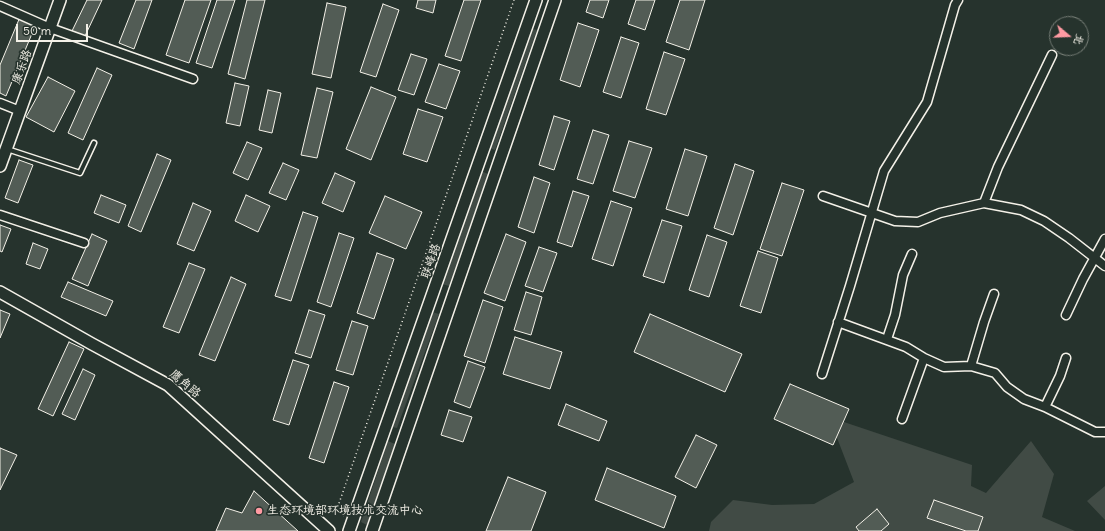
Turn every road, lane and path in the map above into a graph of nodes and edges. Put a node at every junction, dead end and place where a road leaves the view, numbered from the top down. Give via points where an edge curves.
1 (60, 0) edge
2 (514, 0) edge
3 (536, 0) edge
4 (555, 0) edge
5 (958, 0) edge
6 (0, 6) edge
7 (50, 28) junction
8 (1052, 56) edge
9 (193, 80) dead end
10 (0, 103) edge
11 (20, 111) junction
12 (94, 143) dead end
13 (6, 149) junction
14 (0, 166) edge
15 (823, 196) dead end
16 (984, 203) junction
17 (871, 212) junction
18 (0, 215) edge
19 (1105, 239) edge
20 (84, 243) dead end
21 (912, 254) dead end
22 (1094, 258) junction
23 (1105, 266) edge
24 (0, 292) edge
25 (994, 294) dead end
26 (1066, 315) dead end
27 (838, 322) junction
28 (887, 339) junction
29 (924, 358) junction
30 (1066, 358) dead end
31 (971, 366) junction
32 (822, 374) dead end
33 (1045, 407) junction
34 (902, 419) dead end
35 (1105, 432) edge
36 (350, 527) edge
37 (329, 531) edge
38 (372, 531) edge

1 - 7 main road, 康乐路
2 - 36 path via 337,509
3 - 36 main road, 联峰路
4 - 38 main road
5 - 17 street via 927,102 884,171
6 - 7 street
7 - 9 street
7 - 11 main road, 康乐路
8 - 16 street via 1001,160
10 - 11 street
11 - 13 main road, 康乐路
12 - 13 lane via 80,173
13 - 14 main road, 康乐路
15 - 17 street
16 - 17 street via 940,213 918,222 895,221
16 - 22 street via 1021,210 1044,221
17 - 27 street
18 - 20 street
19 - 22 street
21 - 28 street via 903,275
22 - 23 street
22 - 26 street
24 - 37 main road, 鹰角路 via 168,385
25 - 31 street
27 - 28 street
27 - 32 street
28 - 29 street
29 - 31 street via 944,366
29 - 34 street
30 - 33 street
31 - 33 street via 995,373 1007,387 1024,399
33 - 35 street via 1095,432

